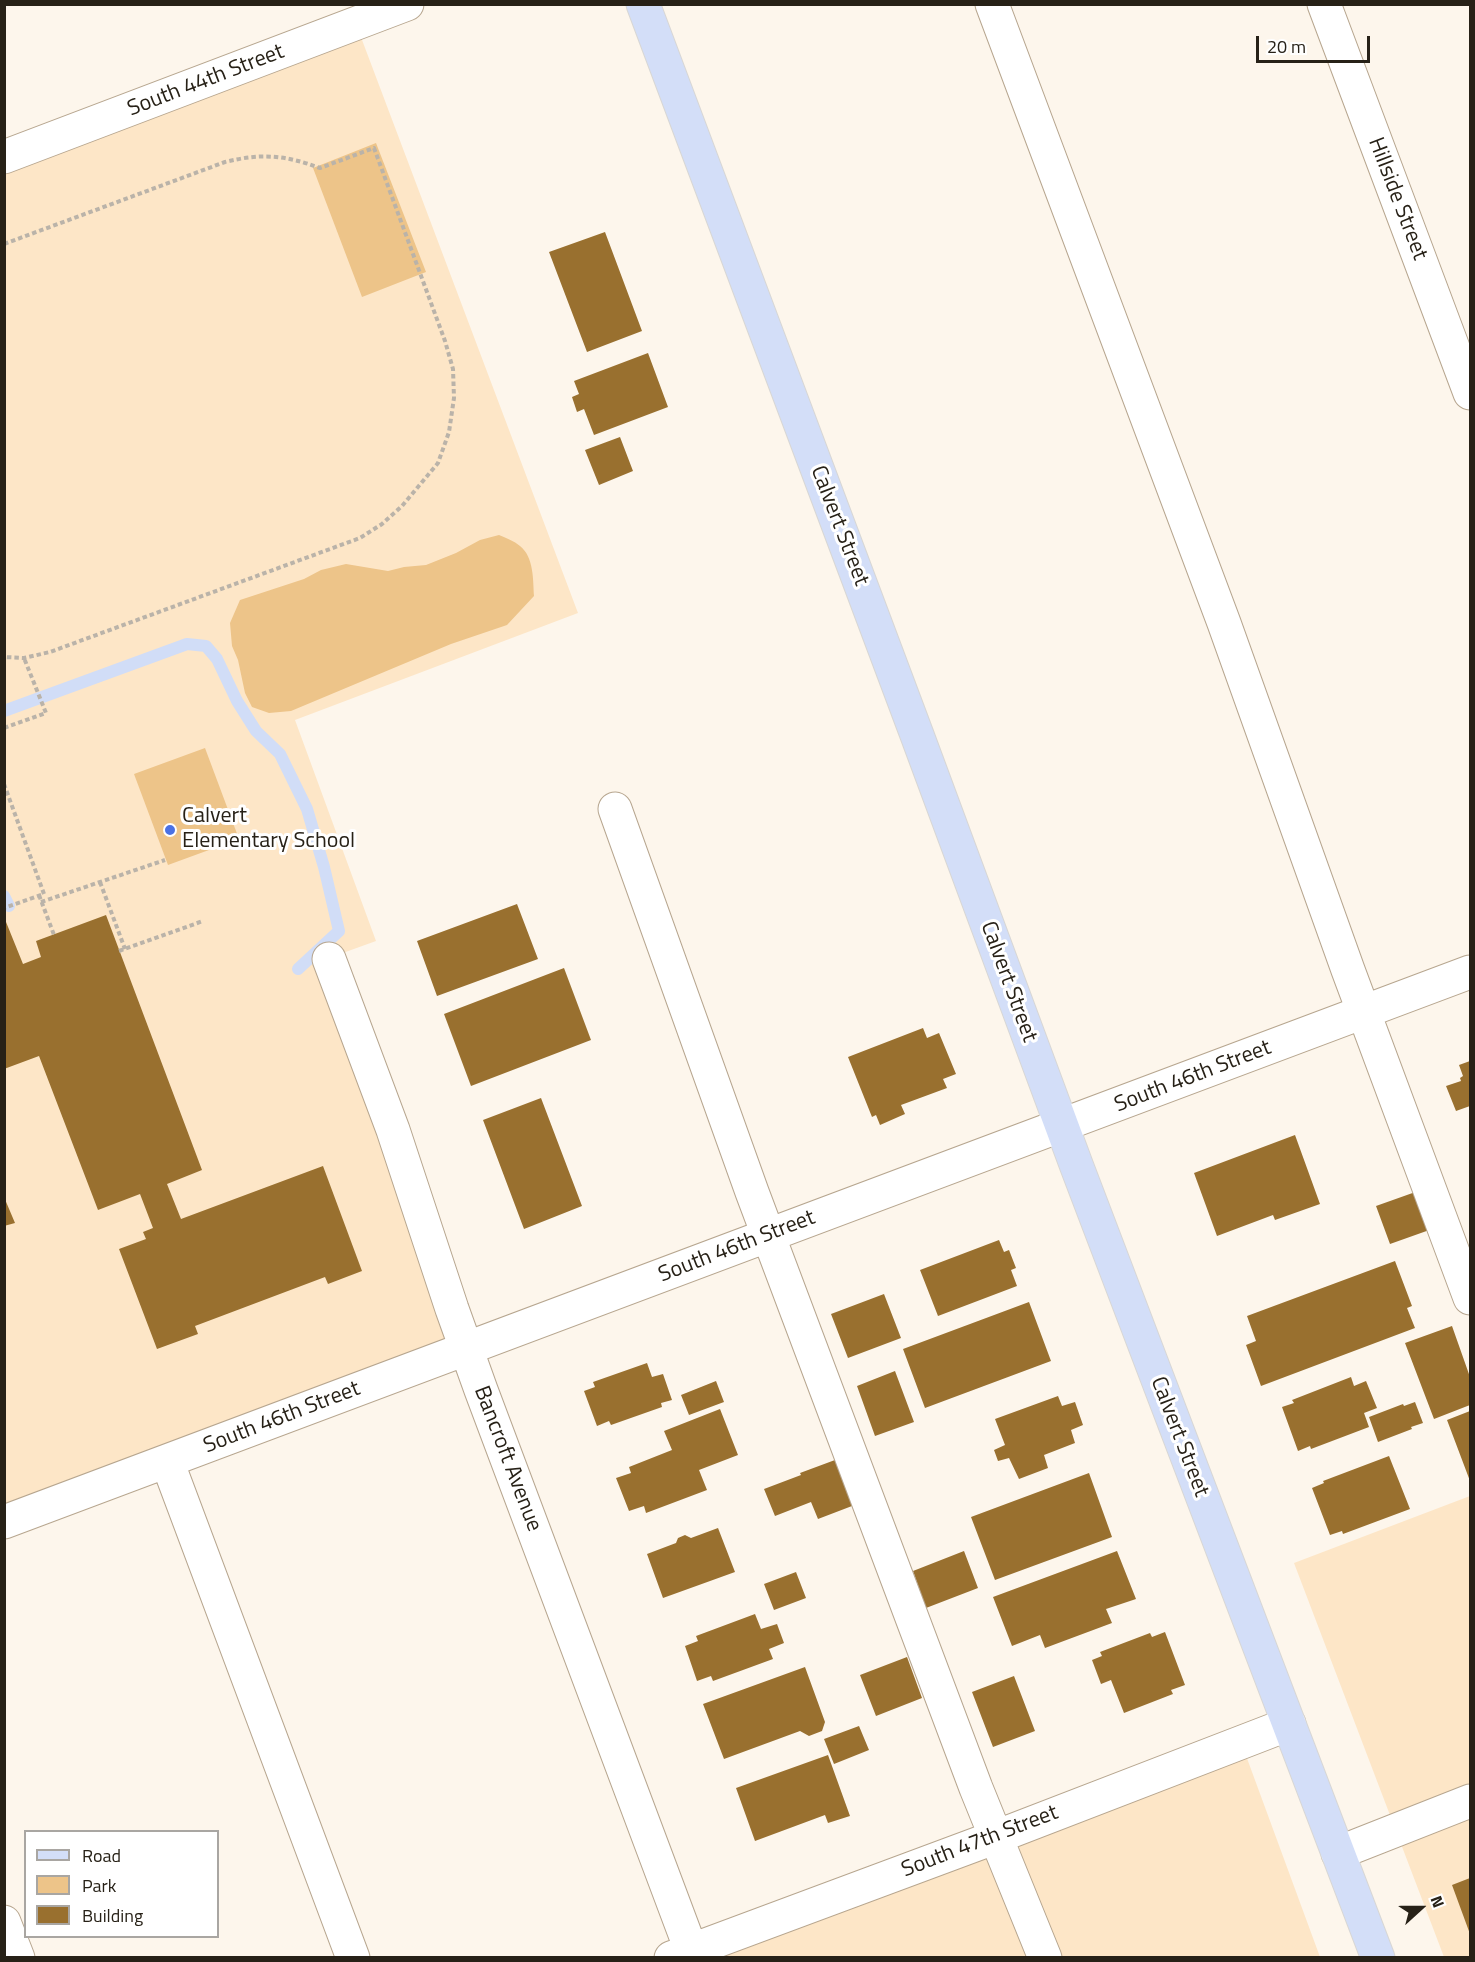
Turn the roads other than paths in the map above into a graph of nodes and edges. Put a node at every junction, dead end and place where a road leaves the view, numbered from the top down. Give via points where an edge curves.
1 (406, 4) edge
2 (643, 4) edge
3 (992, 4) edge
4 (1324, 4) edge
5 (4, 157) edge
6 (1470, 393) edge
7 (615, 809) dead end
8 (329, 958) dead end
9 (1470, 972) edge
10 (1364, 1012) junction
11 (1061, 1126) junction
12 (768, 1235) junction
13 (1470, 1298) edge
14 (467, 1348) junction
15 (167, 1461) junction
16 (4, 1522) edge
17 (1289, 1724) junction
18 (1470, 1801) edge
19 (996, 1837) junction
20 (1338, 1853) junction
21 (4, 1922) edge
22 (685, 1955) edge
23 (18, 1958) edge
24 (353, 1958) edge
25 (1046, 1958) edge
26 (1378, 1958) edge

1 - 5 street, South 44th Street
2 - 11 main road, Calvert Street
3 - 10 street via 1224,623
4 - 6 street, Hillside Street
7 - 12 street
8 - 14 street, Bancroft Avenue
9 - 10 street, South 46th Street
10 - 11 street, South 46th Street
10 - 13 street
11 - 12 street, South 46th Street
11 - 17 main road, Calvert Street
12 - 14 street, South 46th Street
12 - 19 street
14 - 15 street, South 46th Street
14 - 22 street, Bancroft Avenue
15 - 16 street, South 46th Street
15 - 24 street
17 - 19 street, South 47th Street
17 - 20 main road, Calvert Street
18 - 20 street
19 - 22 street, South 47th Street
19 - 25 street
20 - 26 main road, Calvert Street
21 - 23 street

